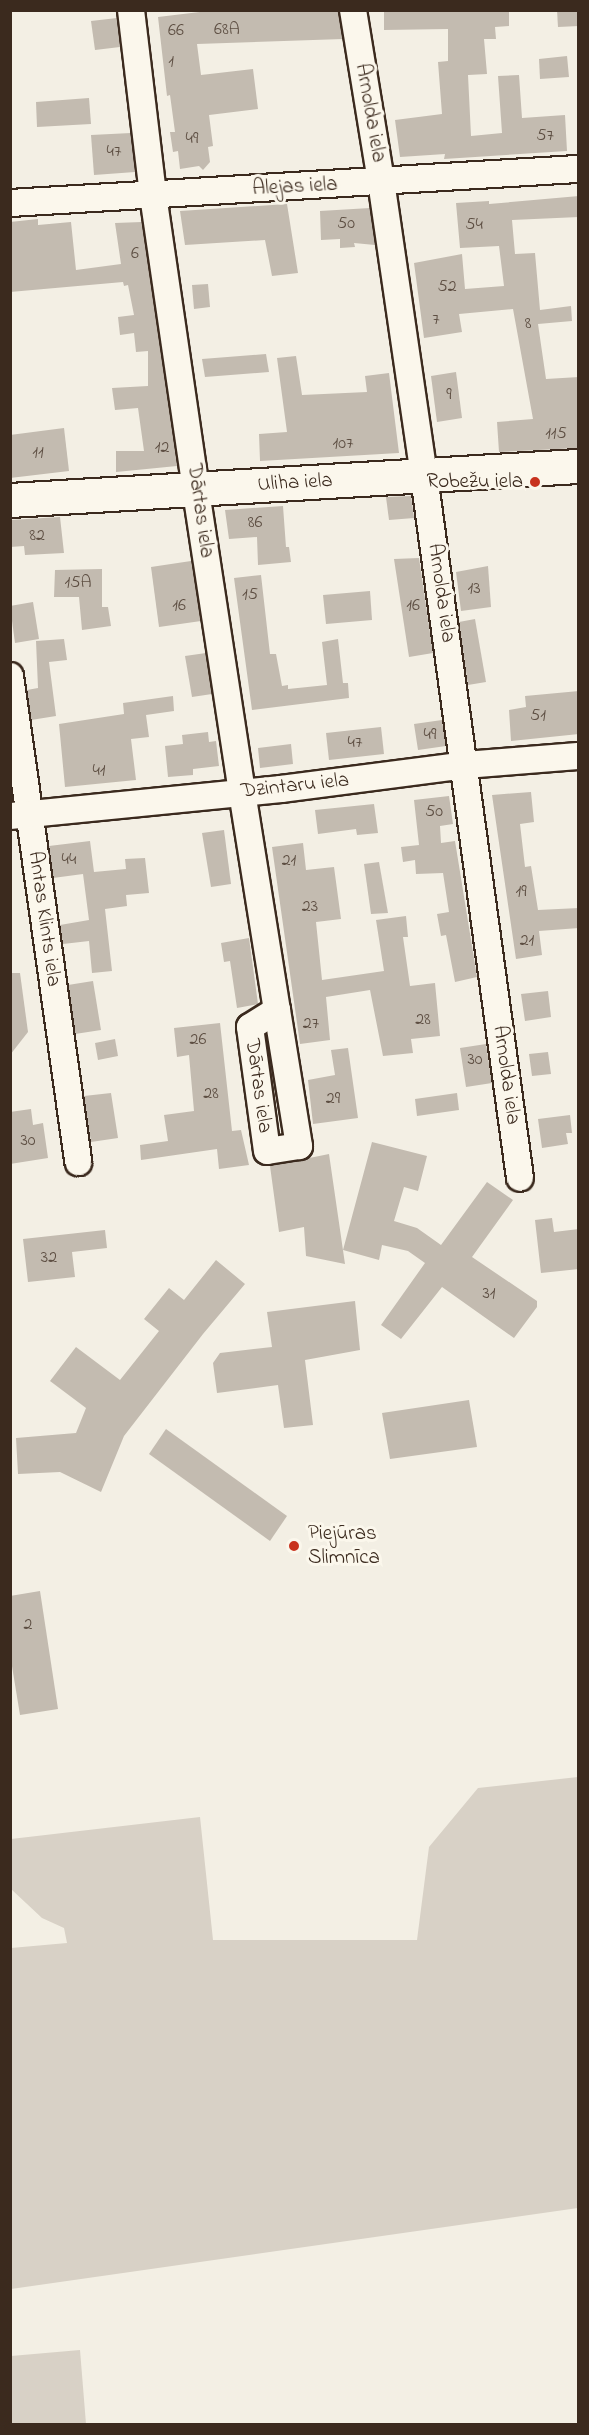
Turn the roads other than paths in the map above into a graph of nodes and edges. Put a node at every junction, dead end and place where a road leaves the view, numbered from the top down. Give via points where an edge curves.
1 (130, 10) edge
2 (353, 10) edge
3 (579, 169) edge
4 (381, 182) junction
5 (153, 195) junction
6 (10, 203) edge
7 (579, 466) edge
8 (424, 476) junction
9 (196, 489) junction
10 (10, 500) edge
11 (10, 676) edge
12 (579, 756) edge
13 (465, 765) junction
14 (242, 792) junction
15 (20, 815) edge
16 (277, 1010) junction
17 (78, 1162) dead end
18 (520, 1178) dead end

1 - 5 street, Dārtas iela
2 - 4 street, Arnolda iela
3 - 4 street, Alejas iela
4 - 5 street, Alejas iela
4 - 8 street, Arnolda iela
5 - 6 street, Alejas iela
5 - 9 street, Dārtas iela
7 - 8 main road, Uliha iela
8 - 9 main road, Uliha iela
8 - 13 street, Arnolda iela
9 - 10 main road, Uliha iela
9 - 14 street, Dārtas iela
11 - 15 street, Antas Klints iela
12 - 13 street, Dzintaru iela
13 - 14 street, Dzintaru iela
13 - 18 street, Arnolda iela
14 - 15 street, Dzintaru iela
14 - 16 street, Dārtas iela
15 - 17 street, Antas Klints iela
16 - 16 street, Dārtas iela via 298,1146 267,1151 250,1027

